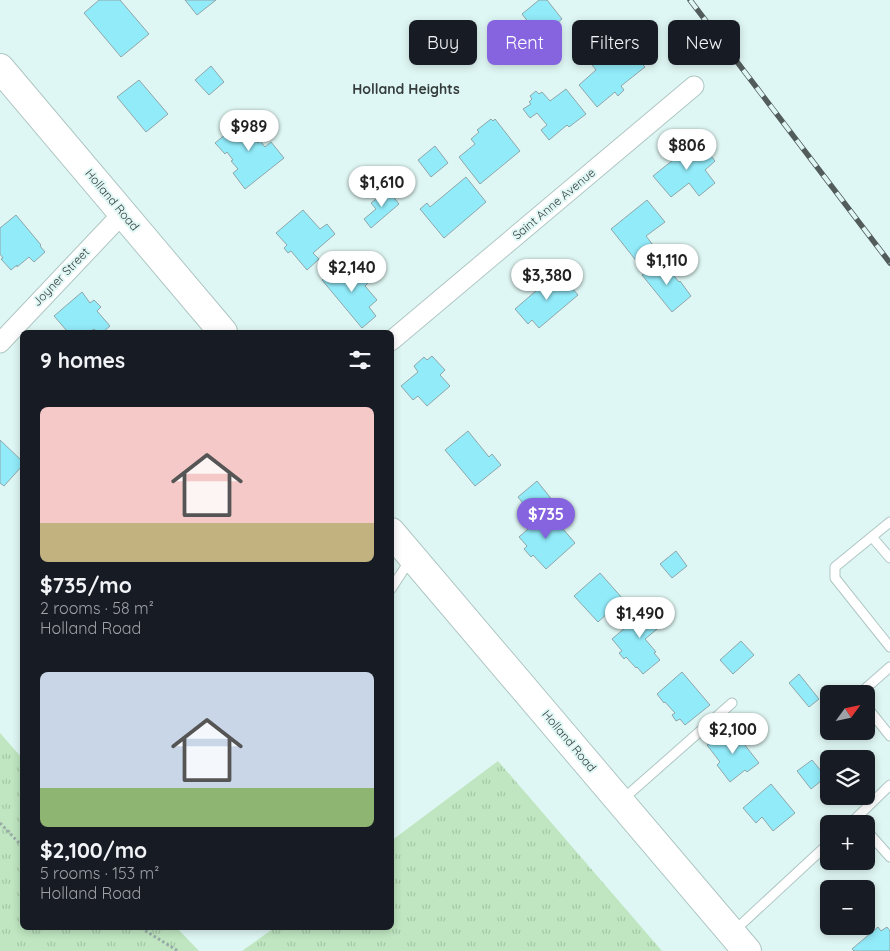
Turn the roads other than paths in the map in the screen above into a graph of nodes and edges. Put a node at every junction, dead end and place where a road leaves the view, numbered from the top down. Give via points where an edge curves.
1 (0, 68) edge
2 (694, 86) dead end
3 (123, 213) junction
4 (221, 330) edge
5 (394, 337) edge
6 (0, 343) edge
7 (890, 522) edge
8 (394, 536) edge
9 (872, 537) junction
10 (412, 557) junction
11 (890, 558) edge
12 (394, 584) edge
13 (890, 646) edge
14 (890, 668) edge
15 (870, 685) edge
16 (732, 703) dead end
17 (875, 717) edge
18 (890, 736) edge
19 (890, 785) edge
20 (620, 802) junction
21 (862, 815) edge
22 (875, 840) edge
23 (820, 853) edge
24 (890, 857) edge
25 (739, 942) edge

1 - 3 main road, Holland Road
2 - 5 street, Saint Anne Avenue
3 - 4 main road, Holland Road
3 - 6 street, Joyner Street
7 - 9 lane
8 - 10 main road, Holland Road
9 - 11 lane
9 - 13 lane via 835,567 835,578
10 - 12 lane
10 - 20 main road, Holland Road
14 - 15 lane
16 - 20 lane
17 - 18 lane
19 - 21 lane
20 - 25 main road, Holland Road
22 - 24 lane
23 - 25 lane

